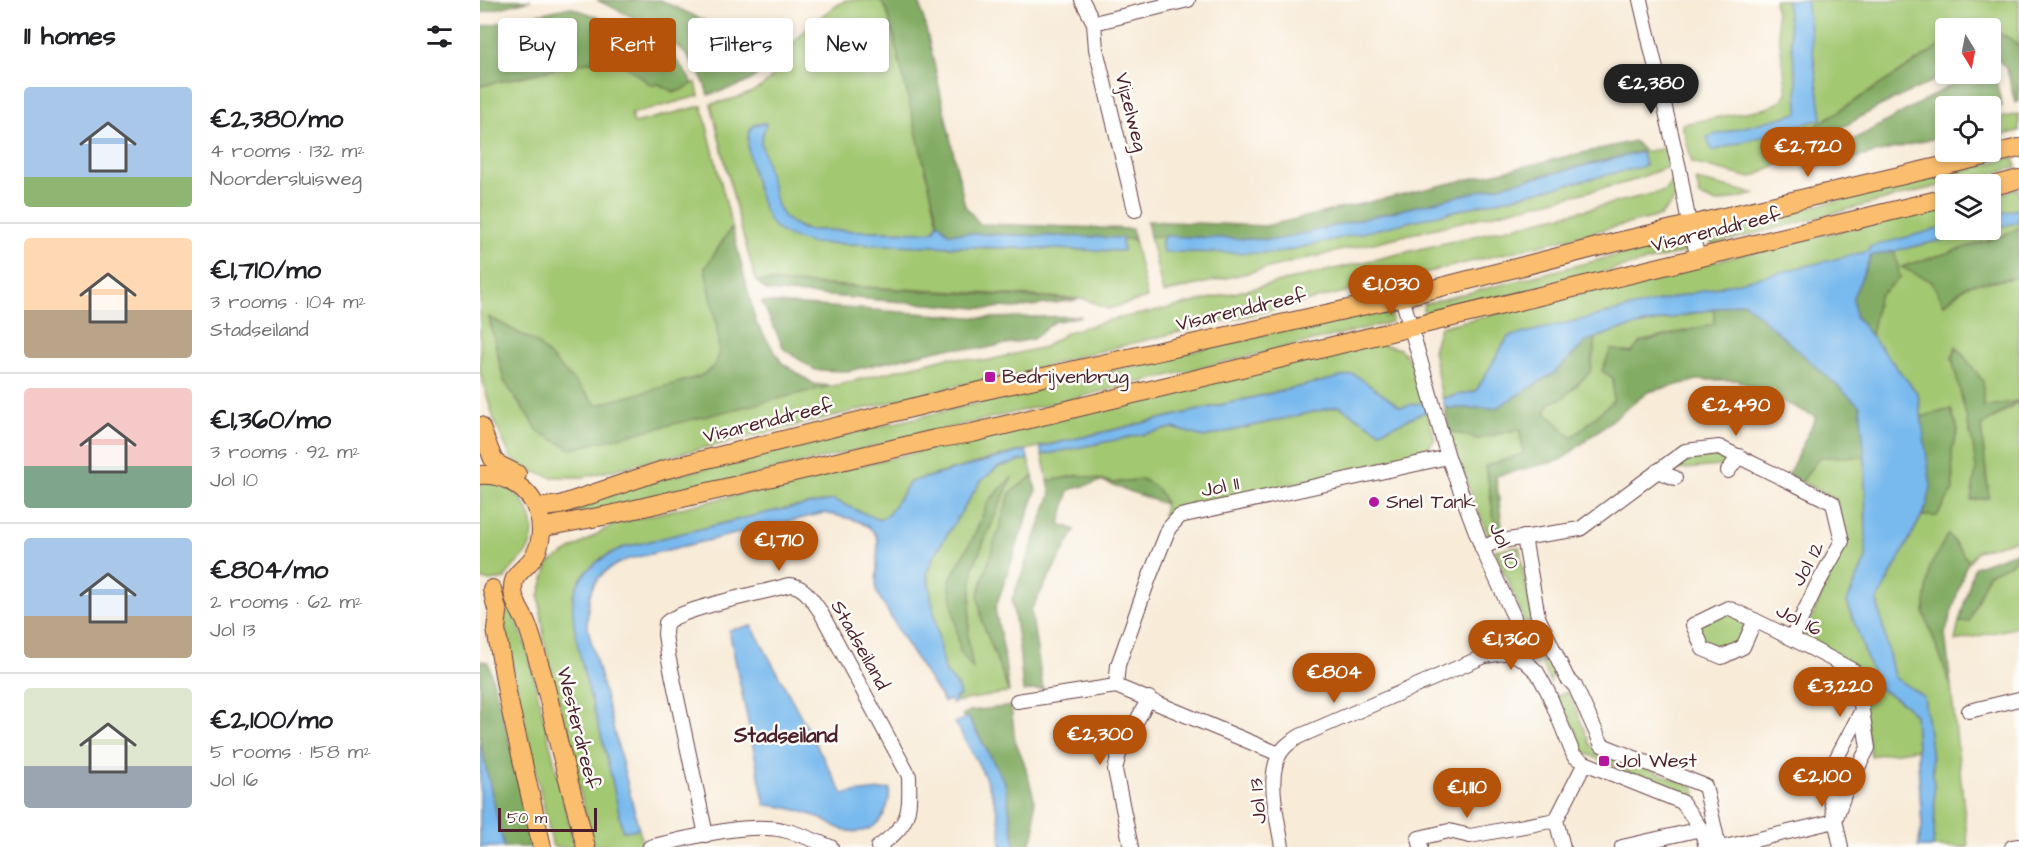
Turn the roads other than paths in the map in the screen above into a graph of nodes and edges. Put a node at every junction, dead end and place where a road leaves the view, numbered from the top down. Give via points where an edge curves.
1 (1082, 0) edge
2 (1188, 0) edge
3 (1640, 0) edge
4 (1094, 23) junction
5 (2019, 148) edge
6 (2019, 179) edge
7 (2001, 184) edge
8 (1935, 201) edge
9 (1135, 210) dead end
10 (1689, 224) junction
11 (1698, 257) junction
12 (1402, 297) junction
13 (1411, 328) junction
14 (480, 426) edge
15 (480, 456) edge
16 (1739, 456) junction
17 (1448, 457) junction
18 (489, 471) edge
19 (1658, 471) junction
20 (1728, 471) dead end
21 (1675, 478) dead end
22 (541, 508) junction
23 (550, 526) junction
24 (1524, 537) junction
25 (1482, 548) junction
26 (518, 583) junction
27 (484, 592) edge
28 (1755, 620) dead end
29 (1792, 638) junction
30 (1509, 652) junction
31 (1567, 678) junction
32 (1116, 686) junction
33 (1548, 692) junction
34 (1149, 698) junction
35 (2019, 699) edge
36 (1017, 701) dead end
37 (1862, 710) junction
38 (1969, 711) dead end
39 (1279, 754) junction
40 (1585, 763) junction
41 (1556, 820) junction
42 (1834, 821) junction
43 (1701, 829) junction
44 (706, 835) junction
45 (2019, 846) edge
46 (542, 847) edge
47 (586, 847) edge
48 (650, 847) edge
49 (831, 847) edge
50 (878, 847) edge
51 (1131, 847) edge
52 (1282, 847) edge
53 (1420, 847) edge
54 (1563, 847) edge
55 (1622, 847) edge
56 (1706, 847) edge
57 (1719, 847) edge
58 (1725, 847) edge
59 (1841, 847) edge
60 (2012, 847) edge

1 - 4 street, Vijzelweg
2 - 4 street
3 - 10 street
4 - 9 street, Vijzelweg via 1096,50
5 - 10 main road, Visarenddreef
6 - 7 main road
8 - 11 main road, Visarenddreef
10 - 11 street
10 - 12 main road, Visarenddreef
11 - 13 main road, Visarenddreef
12 - 13 street, Jol 10
12 - 22 main road, Visarenddreef via 963,395 663,470
13 - 17 street, Jol 10
13 - 23 main road, Visarenddreef via 972,433
14 - 18 main road via 490,453
15 - 18 main road
16 - 19 street, Jol 12 via 1719,447 1685,451
16 - 20 street
16 - 29 street, Jol 12 via 1833,503 1842,541
17 - 25 street, Jol 10
17 - 32 street, Jol 11 via 1174,520 1161,545 1118,665
18 - 22 main road via 519,486
19 - 21 street
19 - 24 street, Jol 12 via 1580,529
22 - 23 main road
22 - 26 main road via 538,547 533,559 517,574
23 - 26 main road via 546,555
24 - 25 street, Jol 12
24 - 31 street, Jol 10 via 1538,617
25 - 30 street, Jol 10 via 1514,617 1515,636
26 - 27 main road
26 - 47 main road, Westerdreef via 517,608 542,673
27 - 46 main road via 498,614 496,629 516,736
28 - 29 street, Jol 16
29 - 37 street, Jol 16 via 1854,671
30 - 33 street via 1536,672
30 - 39 street, Jol 13 via 1485,656 1300,736
31 - 33 street
31 - 57 street, Jol 10 via 1575,686 1602,745 1705,786
32 - 34 street
32 - 36 street
33 - 40 street via 1574,756
34 - 39 street
34 - 51 street via 1119,754 1115,770
35 - 38 street
37 - 42 street, Jol 16 via 1868,748
37 - 42 street via 1826,778
39 - 52 street, Jol 13 via 1272,779
40 - 41 street
40 - 43 street via 1682,802
41 - 53 street via 1470,836 1449,831 1419,838
41 - 54 street
42 - 58 street
42 - 59 street
43 - 55 street
43 - 56 street
44 - 48 street
44 - 49 street via 759,827 784,830
44 - 50 street, Stadseiland via 664,634 666,623 672,617 796,585 820,611 909,776 910,806 905,821 896,834
45 - 60 street

